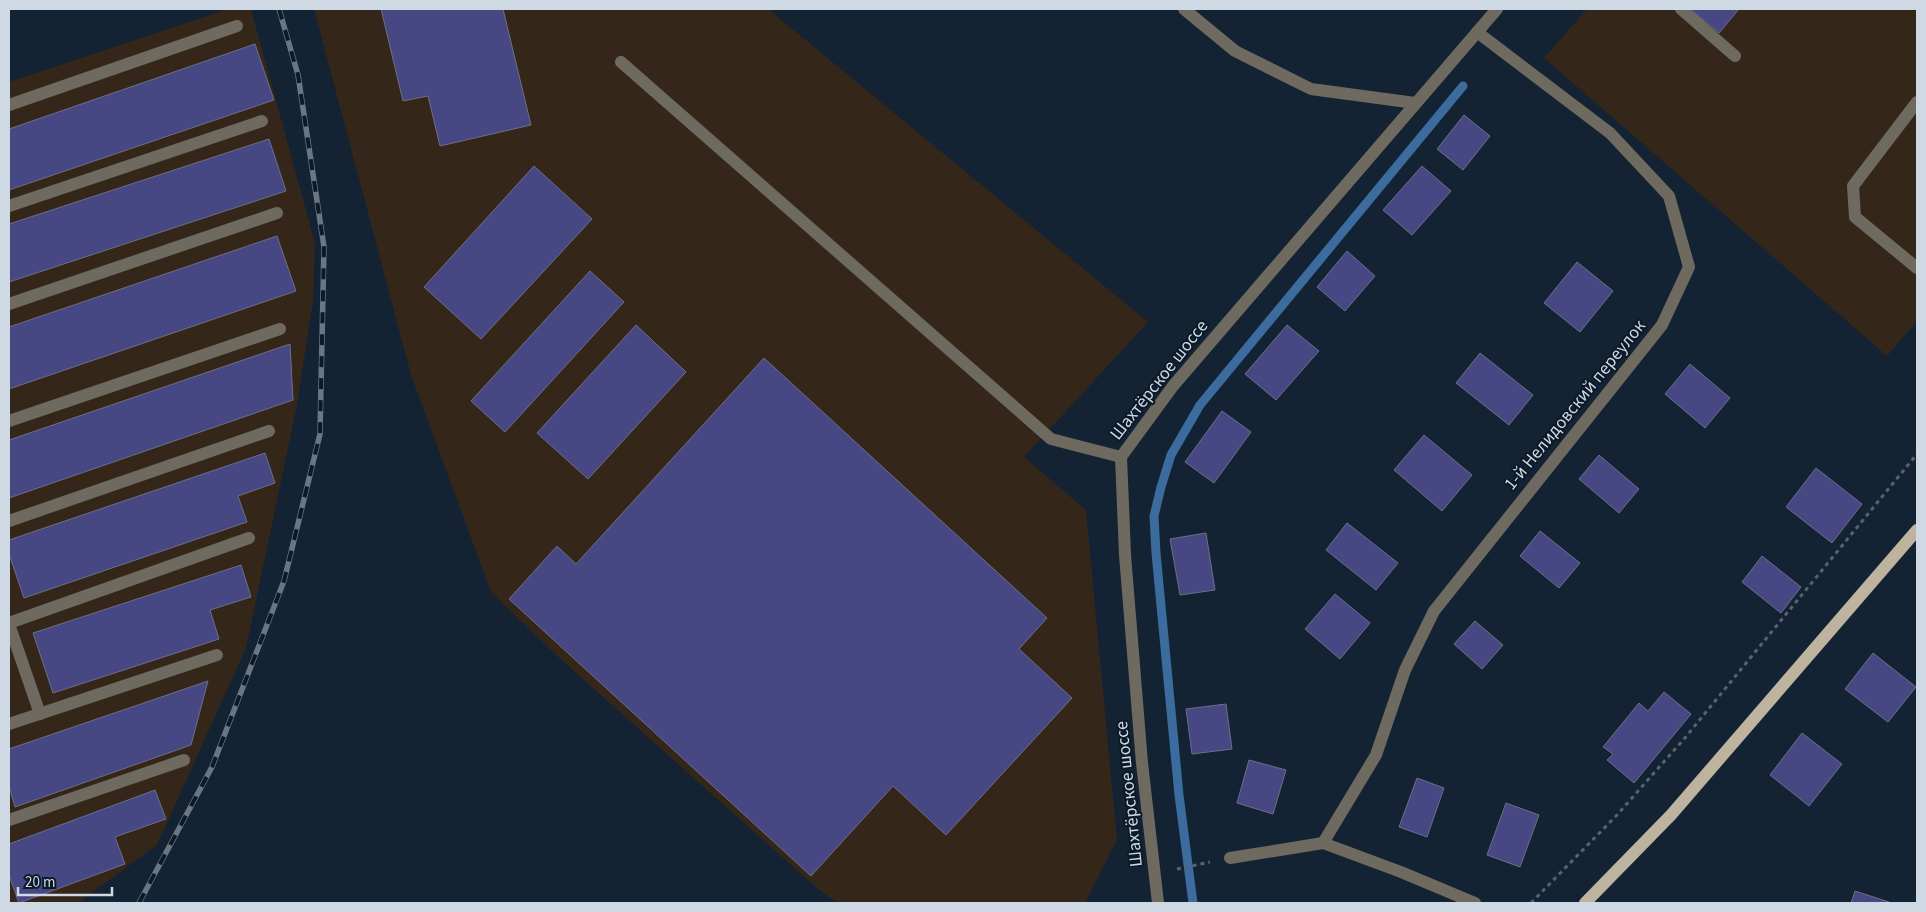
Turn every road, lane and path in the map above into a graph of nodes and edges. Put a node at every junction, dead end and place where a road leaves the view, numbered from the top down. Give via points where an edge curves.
1 (1184, 9) edge
2 (1497, 9) edge
3 (1681, 9) edge
4 (237, 26) dead end
5 (1477, 32) junction
6 (1735, 56) dead end
7 (621, 62) dead end
8 (1917, 102) edge
9 (1414, 103) junction
10 (9, 105) edge
11 (262, 121) dead end
12 (9, 206) edge
13 (277, 212) dead end
14 (1917, 268) edge
15 (9, 304) edge
16 (280, 328) dead end
17 (9, 421) edge
18 (269, 431) dead end
19 (1917, 454) edge
20 (1121, 457) junction
21 (9, 521) edge
22 (1917, 530) edge
23 (249, 538) dead end
24 (9, 624) edge
25 (217, 655) dead end
26 (40, 714) junction
27 (9, 724) edge
28 (184, 760) dead end
29 (9, 820) edge
30 (1323, 843) junction
31 (1230, 858) dead end
32 (1199, 865) dead end
33 (1183, 868) dead end
34 (1158, 903) edge
35 (1475, 903) edge
36 (1531, 903) edge
37 (1584, 903) edge

1 - 9 street via 1235,51 1311,89
2 - 5 street, Шахтёрское шоссе
3 - 6 street
4 - 10 street
5 - 9 street, Шахтёрское шоссе
5 - 30 street, 1-й Нелидовский переулок via 1610,133 1669,196 1689,267 1662,324 1434,611 1405,670 1376,755
7 - 20 street via 1051,439
8 - 14 street via 1852,186 1855,216
9 - 20 street, Шахтёрское шоссе via 1173,386
11 - 12 street
13 - 15 street
16 - 17 street
18 - 21 street
19 - 36 path via 1684,739 1616,816
20 - 34 street, Шахтёрское шоссе via 1125,555 1142,762
22 - 37 main road via 1672,815
23 - 24 street
24 - 26 street
25 - 26 street
26 - 27 street
28 - 29 street
30 - 31 street
30 - 35 street
32 - 33 path

